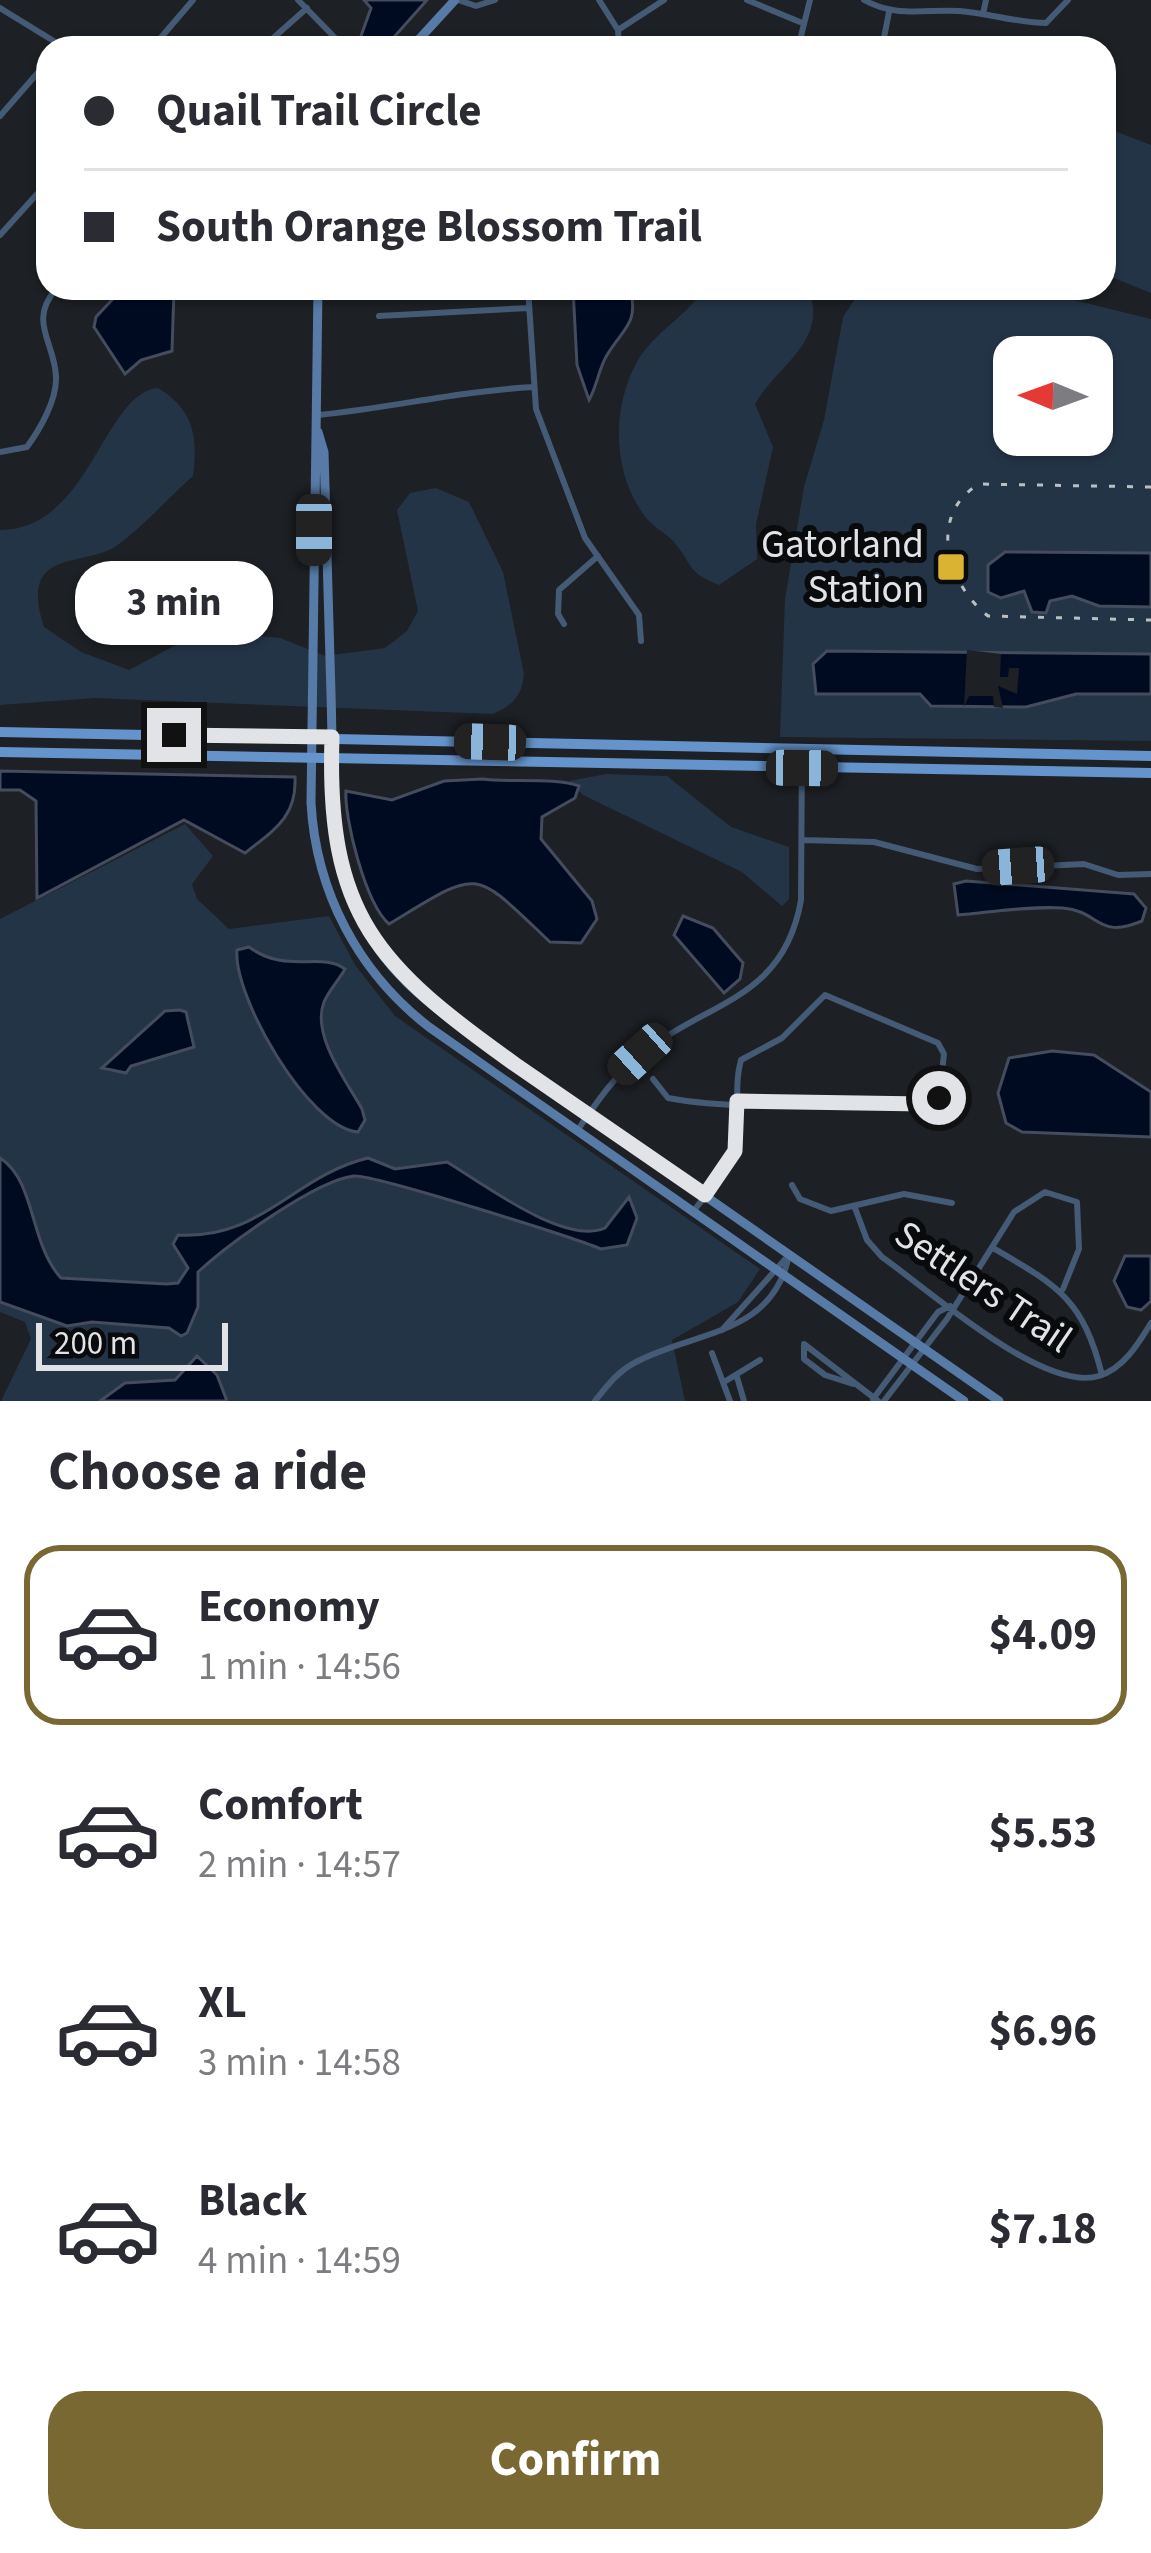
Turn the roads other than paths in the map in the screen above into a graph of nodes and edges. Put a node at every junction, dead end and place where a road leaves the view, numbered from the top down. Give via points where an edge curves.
1 (194, 0) edge
2 (298, 0) edge
3 (456, 0) edge
4 (495, 0) edge
5 (599, 0) edge
6 (664, 0) edge
7 (747, 0) edge
8 (810, 0) edge
9 (864, 0) edge
10 (986, 0) edge
11 (1069, 0) edge
12 (0, 8) edge
13 (307, 8) junction
14 (890, 12) junction
15 (983, 14) junction
16 (800, 22) junction
17 (618, 30) junction
18 (45, 36) edge
19 (162, 36) edge
20 (276, 36) edge
21 (333, 36) edge
22 (422, 36) edge
23 (618, 36) edge
24 (799, 36) edge
25 (885, 36) edge
26 (36, 74) edge
27 (0, 97) edge
28 (9, 104) junction
29 (0, 116) edge
30 (36, 195) edge
31 (0, 235) edge
32 (50, 300) edge
33 (318, 300) edge
34 (529, 300) edge
35 (529, 308) junction
36 (379, 316) dead end
37 (533, 387) junction
38 (318, 415) junction
39 (317, 429) junction
40 (0, 452) edge
41 (598, 556) junction
42 (564, 624) dead end
43 (641, 641) dead end
44 (0, 732) edge
45 (312, 736) junction
46 (332, 737) junction
47 (0, 752) edge
48 (802, 752) junction
49 (1051, 755) junction
50 (311, 756) junction
51 (331, 756) junction
52 (1151, 756) edge
53 (802, 768) junction
54 (1050, 771) junction
55 (1151, 773) edge
56 (802, 840) junction
57 (1151, 874) edge
58 (349, 893) junction
59 (331, 900) junction
60 (653, 1079) dead end
61 (737, 1101) junction
62 (587, 1115) junction
63 (577, 1131) junction
64 (792, 1185) dead end
65 (705, 1195) junction
66 (952, 1203) dead end
67 (855, 1208) junction
68 (693, 1212) junction
69 (992, 1247) junction
70 (788, 1256) junction
71 (775, 1267) junction
72 (785, 1275) junction
73 (1063, 1289) junction
74 (950, 1306) junction
75 (1151, 1323) edge
76 (719, 1333) junction
77 (921, 1346) junction
78 (712, 1353) dead end
79 (906, 1359) junction
80 (760, 1360) dead end
81 (1102, 1375) junction
82 (737, 1377) junction
83 (724, 1382) junction
84 (853, 1384) junction
85 (877, 1400) edge
86 (596, 1401) edge
87 (730, 1401) edge
88 (744, 1401) edge
89 (964, 1401) edge
90 (999, 1401) edge

1 - 19 street
2 - 13 street
3 - 4 street
3 - 22 street
5 - 17 street
6 - 17 street
7 - 16 street
8 - 16 street
9 - 14 street
10 - 15 street
11 - 15 street via 1046,23
12 - 18 street
13 - 20 street
13 - 21 street
14 - 15 street
14 - 25 street
16 - 24 street
17 - 23 street
26 - 28 street
27 - 28 street
28 - 29 street
30 - 31 street
32 - 40 street via 41,329 55,390 27,447
33 - 38 street
34 - 35 street
35 - 36 street
35 - 37 street
37 - 38 street
37 - 41 street via 574,514
38 - 39 street
39 - 45 street
39 - 46 street
41 - 42 street via 559,590
41 - 43 street via 639,615
44 - 45 main road
45 - 46 main road
45 - 50 street
46 - 48 main road
46 - 51 street
47 - 50 main road
48 - 49 main road
48 - 53 street
49 - 52 main road
49 - 54 street
50 - 51 main road
50 - 59 street via 313,830
51 - 53 main road
51 - 58 street via 332,828
53 - 54 main road
53 - 56 street
54 - 55 main road
56 - 57 street via 874,842 977,869 1084,864
56 - 62 street via 797,923 776,966 732,1002 640,1054
58 - 59 street
58 - 62 street via 390,964 429,1003
59 - 63 street via 365,962 419,1019
60 - 61 street via 668,1098
61 - 61 street via 741,1060 782,1038 825,995 938,1043 944,1054 939,1098 924,1104
61 - 65 street via 735,1151
62 - 63 street
62 - 65 street
63 - 68 street
64 - 67 street via 816,1209
65 - 68 street
65 - 70 street
66 - 67 street via 904,1194
67 - 74 street, Settlers Trail via 882,1257
68 - 71 street
69 - 73 street
69 - 73 street via 1024,1202 1064,1194 1077,1202 1079,1249
69 - 74 street
70 - 71 street
70 - 72 street
70 - 77 street
71 - 72 street
71 - 76 street
72 - 76 street via 746,1322
72 - 79 street
73 - 81 street via 1093,1340
74 - 77 street
74 - 81 street, Settlers Trail via 1059,1376
75 - 81 street, Settlers Trail via 1125,1360
76 - 86 street via 632,1364
77 - 79 street
77 - 90 street
78 - 83 street
79 - 85 street
79 - 89 street
80 - 82 street
82 - 83 street
82 - 88 street
83 - 87 street
84 - 84 street via 841,1369 804,1344 804,1359
84 - 85 street

